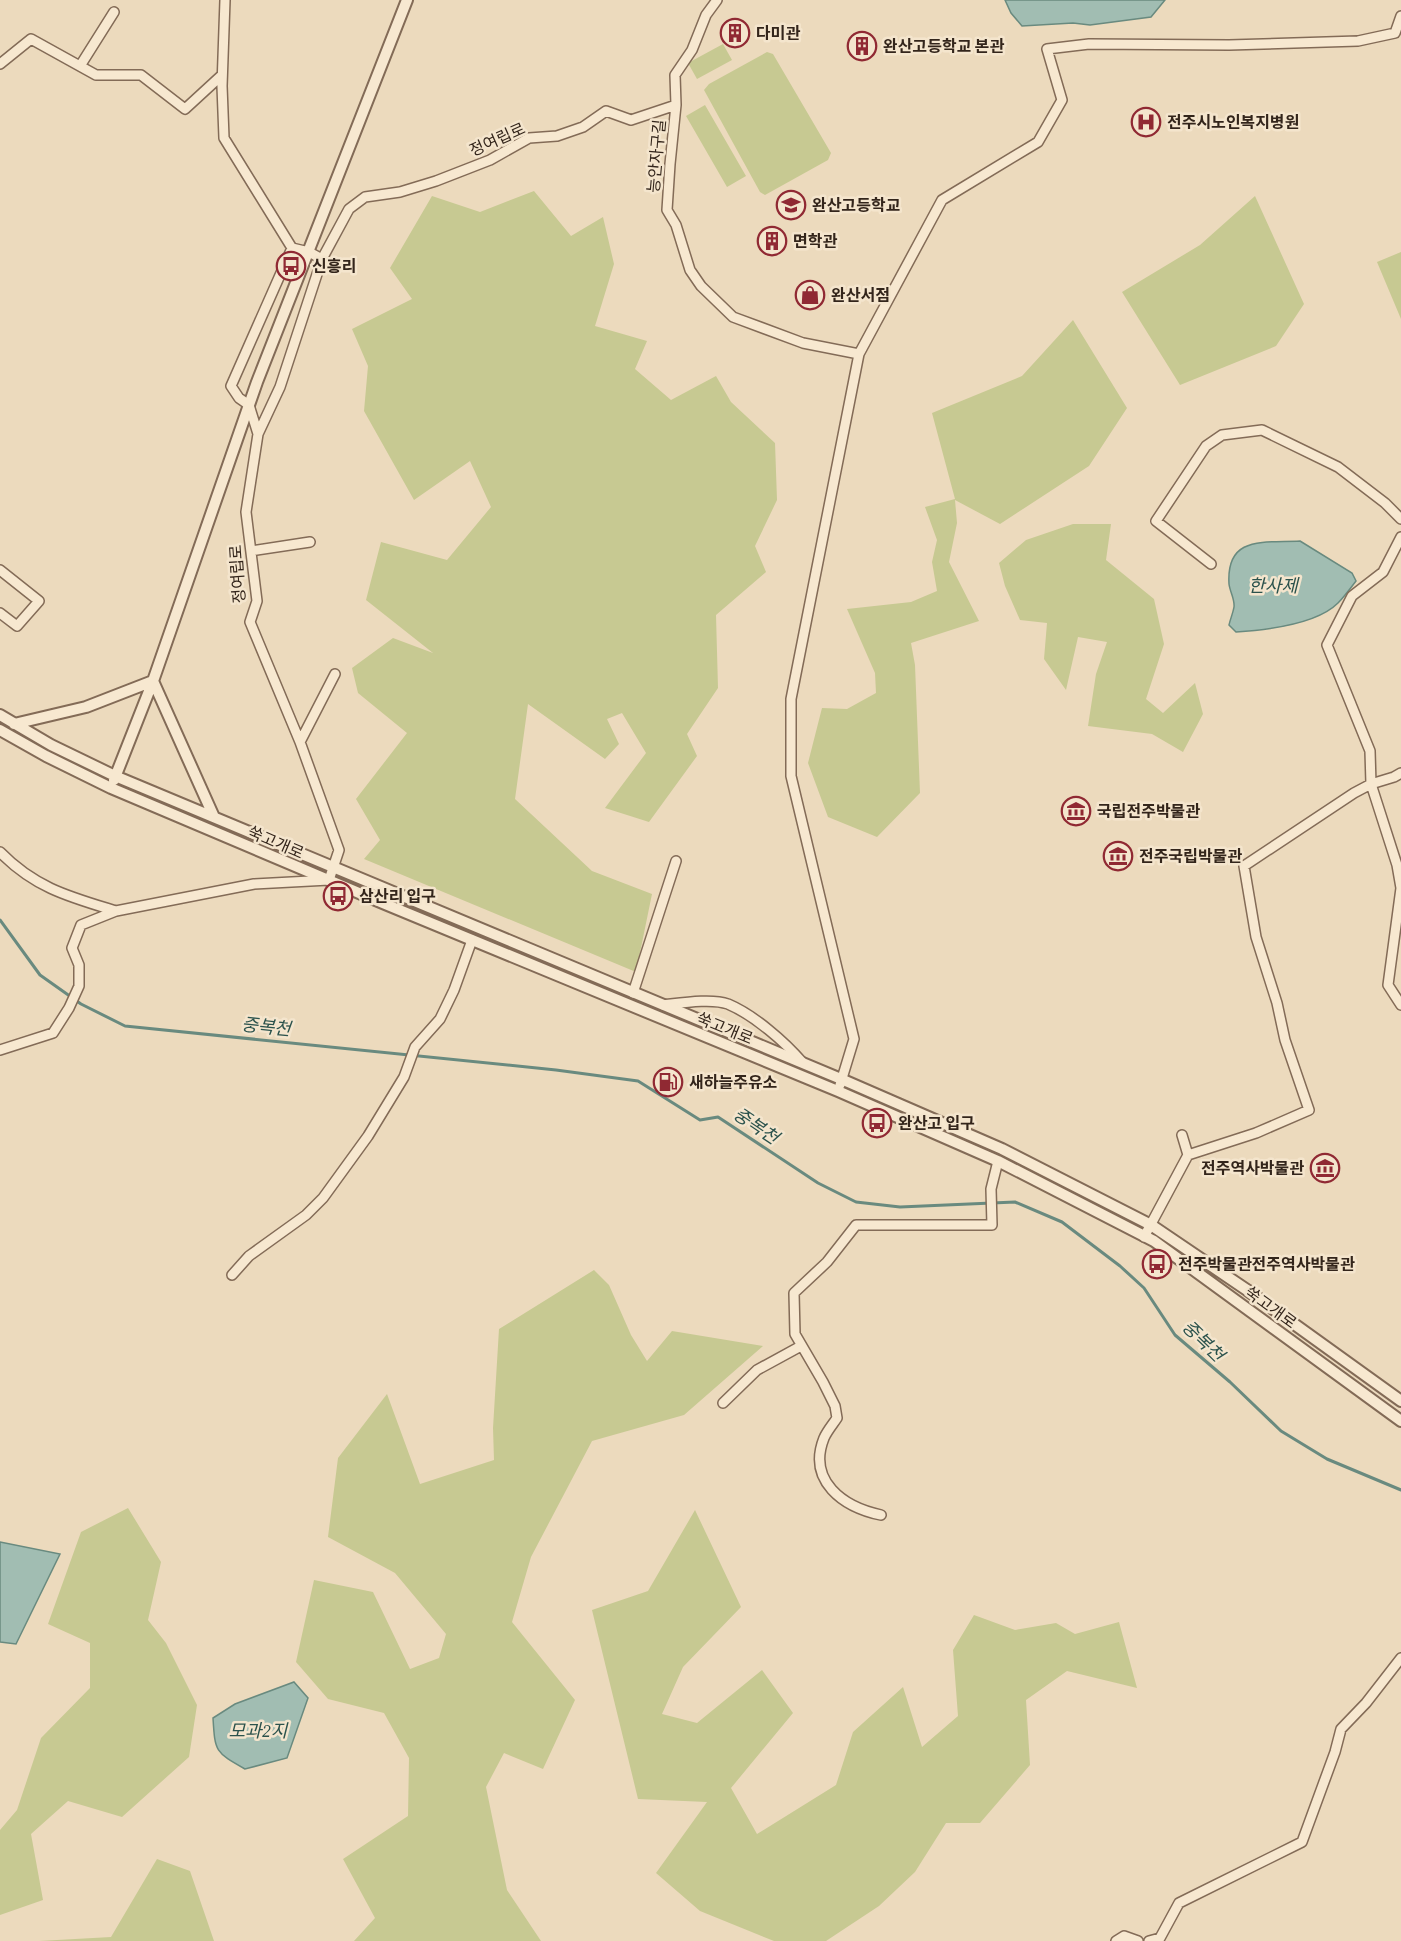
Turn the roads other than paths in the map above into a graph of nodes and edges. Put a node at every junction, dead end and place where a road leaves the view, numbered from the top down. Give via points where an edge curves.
1 (225, 0) edge
2 (407, 0) edge
3 (717, 0) edge
4 (114, 12) dead end
5 (1401, 16) edge
6 (0, 64) edge
7 (80, 66) junction
8 (222, 75) junction
9 (676, 105) junction
10 (292, 248) junction
11 (309, 252) junction
12 (322, 259) junction
13 (859, 354) junction
14 (249, 405) junction
15 (258, 434) junction
16 (1401, 519) edge
17 (1401, 537) edge
18 (310, 542) dead end
19 (251, 551) junction
20 (1211, 564) dead end
21 (0, 570) edge
22 (0, 613) edge
23 (335, 674) dead end
24 (153, 681) junction
25 (0, 715) edge
26 (14, 724) junction
27 (0, 730) edge
28 (300, 742) junction
29 (1401, 773) edge
30 (115, 776) junction
31 (1371, 784) junction
32 (111, 788) junction
33 (214, 817) junction
34 (0, 852) edge
35 (676, 861) dead end
36 (333, 868) junction
37 (329, 880) junction
38 (116, 911) junction
39 (472, 940) junction
40 (633, 993) junction
41 (662, 1005) junction
42 (1401, 1005) edge
43 (0, 1050) edge
44 (804, 1064) junction
45 (841, 1079) junction
46 (838, 1091) junction
47 (1182, 1135) dead end
48 (1188, 1155) junction
49 (998, 1161) junction
50 (1151, 1225) junction
51 (1144, 1237) junction
52 (232, 1275) dead end
53 (801, 1346) junction
54 (1401, 1401) edge
55 (723, 1403) dead end
56 (1401, 1421) edge
57 (881, 1515) dead end
58 (1401, 1658) edge
59 (1116, 1941) edge
60 (1138, 1941) edge
61 (1149, 1941) edge

1 - 8 street
2 - 11 street, 정여립로
3 - 9 street, 능안자구길 via 706,15 692,51 675,75
4 - 7 street
5 - 13 street via 1395,33 1358,41 1089,44 1047,49 1062,100 1038,142 942,200
6 - 7 street via 31,39
7 - 8 street via 96,75 141,75 185,109
8 - 10 street via 224,138
9 - 12 street, 정여립로 via 631,120 606,111 583,127 557,136 529,138 490,160 436,181 365,197 349,209
9 - 13 street, 능안자구길 via 667,210 676,225 690,270 701,286 734,317 751,325 803,343
10 - 11 street
10 - 14 street via 231,386
11 - 12 street
11 - 14 street, 정여립로
12 - 15 street, 정여립로 via 280,387
13 - 45 street via 791,699 791,776 854,1039
14 - 15 street
14 - 24 street, 정여립로
15 - 19 street, 정여립로 via 246,512
16 - 20 street via 1338,467 1262,430 1222,435 1206,446 1156,521
17 - 31 street via 1383,572 1352,596 1327,645 1370,751
18 - 19 street
19 - 28 street, 정여립로 via 257,601 250,622
21 - 22 street via 39,601 17,626
23 - 28 street
24 - 26 street via 86,707
24 - 30 street, 정여립로
24 - 33 street
25 - 26 street, 쑥고개로
26 - 30 street, 쑥고개로
27 - 32 street, 쑥고개로
28 - 36 street, 정여립로 via 339,850
29 - 31 street
30 - 32 street, 정여립로
30 - 33 street, 쑥고개로
31 - 42 street via 1401,888 1388,985
31 - 48 street via 1244,866 1256,937 1309,1110 1256,1133
32 - 37 street, 쑥고개로
33 - 36 street, 쑥고개로
34 - 38 street via 29,877 56,892
35 - 40 street
36 - 37 street, 정여립로
36 - 40 street, 쑥고개로
37 - 38 street via 254,884
37 - 39 street, 쑥고개로
38 - 43 street via 81,925 72,948 79,965 80,986 53,1033
39 - 46 street, 쑥고개로
39 - 52 street via 440,1019 415,1047 404,1077 368,1136 323,1198 249,1256
40 - 41 street, 쑥고개로
41 - 44 street, 쑥고개로
41 - 44 street via 727,1004 755,1020
44 - 45 street, 쑥고개로
45 - 46 street
45 - 50 street, 쑥고개로 via 1002,1149
46 - 49 street, 쑥고개로
47 - 48 street
48 - 50 street
49 - 51 street, 쑥고개로
49 - 53 street via 991,1189 992,1225 856,1225 794,1293 795,1334
50 - 51 street
50 - 54 street, 쑥고개로
51 - 56 street, 쑥고개로
53 - 55 street via 756,1370
53 - 57 street via 824,1382 837,1418 825,1436 819,1458 825,1481 838,1498 861,1511
58 - 61 street via 1341,1729 1302,1842 1179,1903 1160,1938
59 - 60 street via 1124,1936

